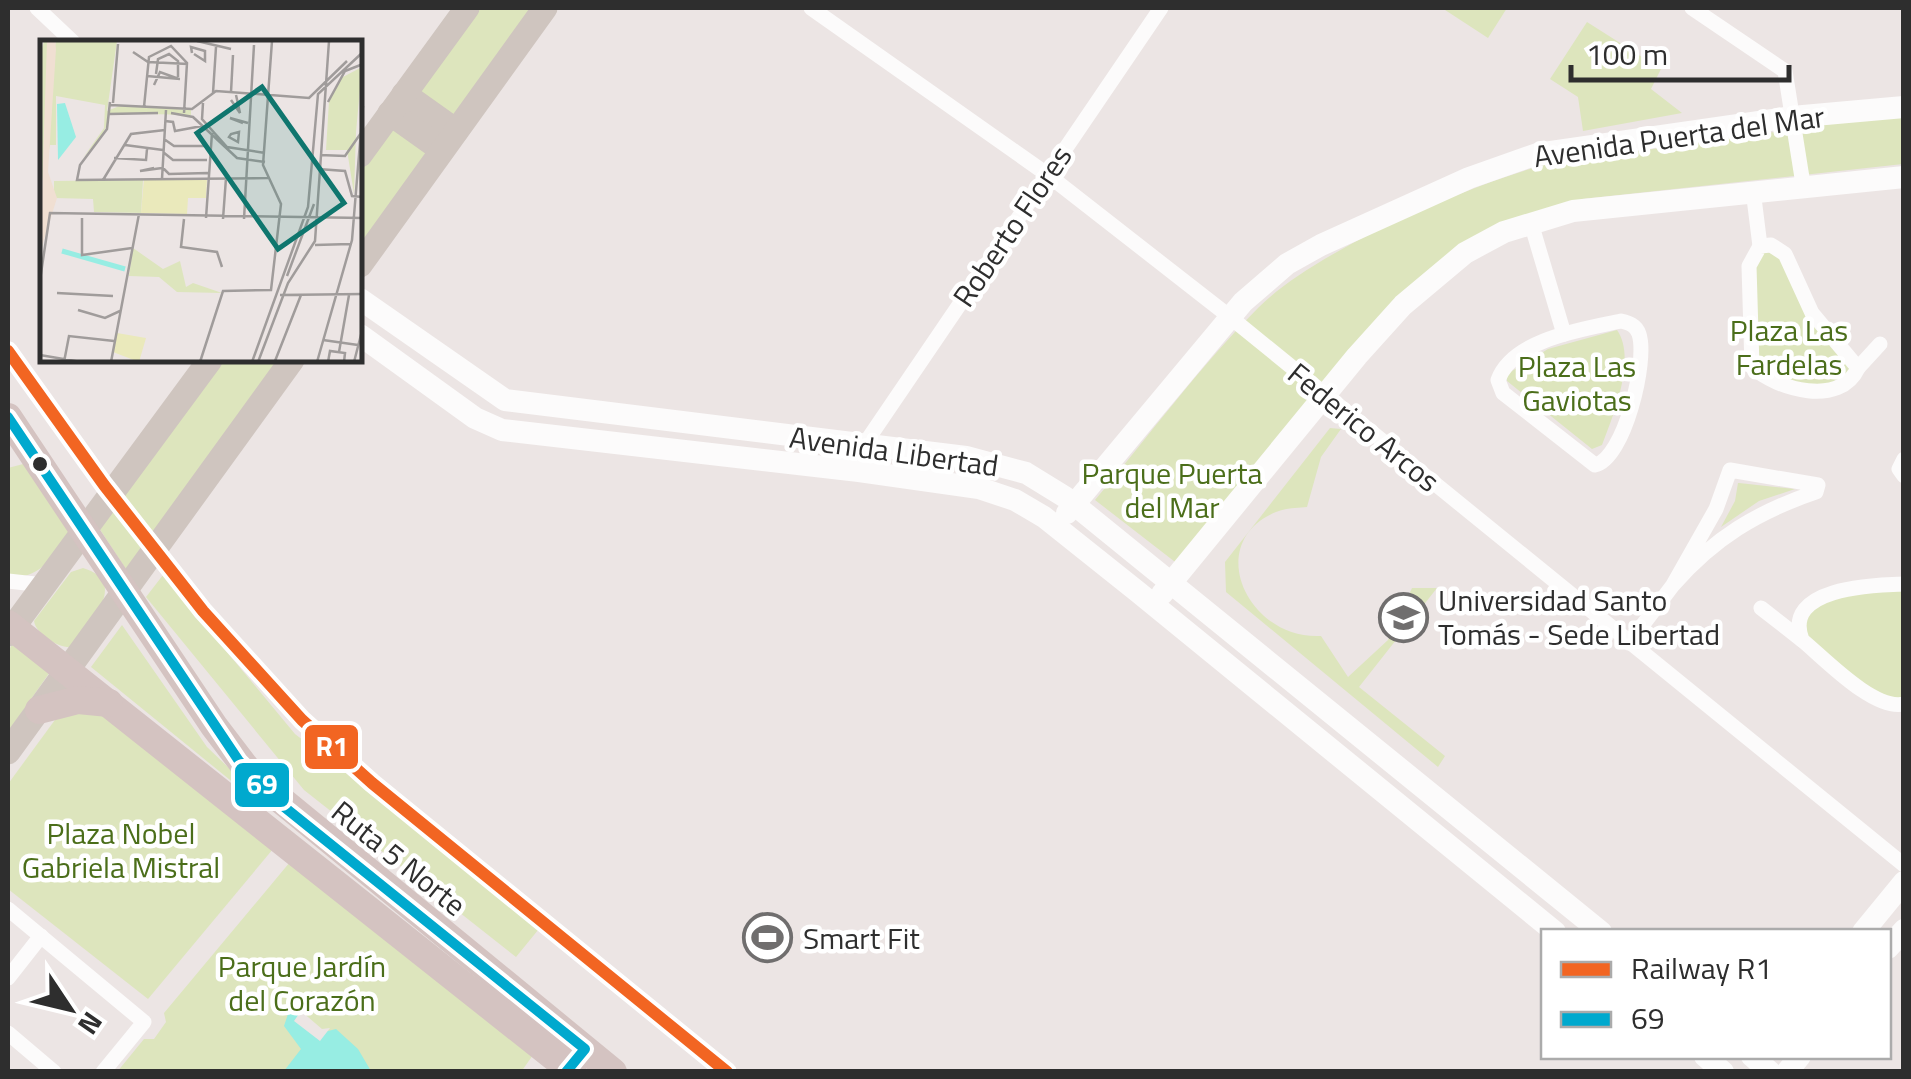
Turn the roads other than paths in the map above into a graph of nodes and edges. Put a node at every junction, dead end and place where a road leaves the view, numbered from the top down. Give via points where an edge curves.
1 (36, 8) edge
2 (467, 8) edge
3 (544, 8) edge
4 (811, 8) edge
5 (1161, 8) edge
6 (1694, 8) edge
7 (72, 40) edge
8 (397, 104) junction
9 (1904, 107) edge
10 (1792, 116) junction
11 (449, 140) junction
12 (362, 152) edge
13 (1048, 174) junction
14 (1904, 176) edge
15 (1803, 184) junction
16 (1752, 190) junction
17 (1531, 223) junction
18 (1760, 246) junction
19 (362, 261) edge
20 (362, 300) edge
21 (1230, 316) junction
22 (1564, 334) junction
23 (362, 336) edge
24 (1880, 344) dead end
25 (209, 362) edge
26 (291, 362) edge
27 (1858, 368) junction
28 (1324, 395) junction
29 (8, 416) edge
30 (864, 444) junction
31 (1904, 459) edge
32 (1904, 476) edge
33 (1074, 504) junction
34 (1057, 527) junction
35 (86, 528) junction
36 (8, 581) edge
37 (1172, 582) junction
38 (1904, 584) edge
39 (44, 585) junction
40 (1673, 585) junction
41 (126, 591) junction
42 (1154, 604) junction
43 (1761, 608) dead end
44 (9, 628) edge
45 (1802, 640) junction
46 (1629, 643) junction
47 (68, 670) junction
48 (109, 703) junction
49 (1904, 704) edge
50 (39, 710) junction
51 (8, 752) edge
52 (1904, 865) edge
53 (1904, 882) edge
54 (8, 909) edge
55 (1551, 929) edge
56 (1597, 929) edge
57 (1865, 929) edge
58 (41, 936) junction
59 (8, 978) edge
60 (8, 1032) edge
61 (573, 1065) edge
62 (54, 1072) edge
63 (103, 1072) edge
64 (613, 1072) edge

1 - 7 street
2 - 8 main road
3 - 11 main road
4 - 13 street, Federico Arcos
5 - 13 street, Roberto Flores
6 - 10 street via 1785,71
8 - 11 main road
8 - 12 main road
9 - 10 street, Avenida Puerta del Mar
10 - 15 street
10 - 21 street, Avenida Puerta del Mar via 1510,162 1304,254
11 - 19 main road
13 - 21 street, Federico Arcos
13 - 30 street, Roberto Flores
14 - 15 street, Avenida Puerta del Mar
15 - 16 street, Avenida Puerta del Mar
16 - 17 street, Avenida Puerta del Mar via 1573,211
16 - 18 street
17 - 22 street
17 - 28 street, Avenida Puerta del Mar via 1504,232 1434,276
18 - 27 street via 1785,254 1812,313
18 - 27 street via 1749,266 1752,368 1776,384 1825,392 1840,389
20 - 30 street, Avenida Libertad via 505,400
21 - 28 street, Federico Arcos
21 - 33 street, Avenida Puerta del Mar
22 - 22 street via 1524,353 1501,372 1498,385 1586,462 1600,465 1610,459 1627,420 1640,335 1621,321
23 - 34 street, Avenida Libertad via 475,418 502,430 979,488 1015,500
24 - 27 street
25 - 35 main road
26 - 41 main road
28 - 37 street, Avenida Puerta del Mar
28 - 46 street, Federico Arcos
29 - 35 highway, Ruta 5 Norte
30 - 33 street, Avenida Libertad via 997,463
31 - 32 street
33 - 34 street, Avenida Puerta del Mar
33 - 37 street, Avenida Libertad
34 - 42 street, Avenida Libertad
35 - 39 main road
35 - 41 highway, Ruta 5 Norte
36 - 39 street
37 - 42 street, Avenida Puerta del Mar
37 - 56 street, Avenida Libertad
38 - 45 street via 1814,600 1800,614
39 - 44 main road
40 - 40 street via 1730,470 1818,485 1816,492 1730,531
40 - 46 street
41 - 47 main road
41 - 61 highway, Ruta 5 Norte via 226,744 267,792
42 - 55 street, Avenida Libertad
43 - 45 street
44 - 47 highway, Ruta 5 Norte
45 - 49 street via 1876,701
46 - 52 street, Federico Arcos
47 - 48 highway, Ruta 5 Norte
47 - 50 main road
48 - 50 highway via 78,700
48 - 61 highway, Ruta 5 Norte
50 - 51 main road
53 - 57 street
54 - 58 street
58 - 59 street
58 - 63 street via 144,1022
60 - 62 street
61 - 64 highway, Ruta 5 Norte

